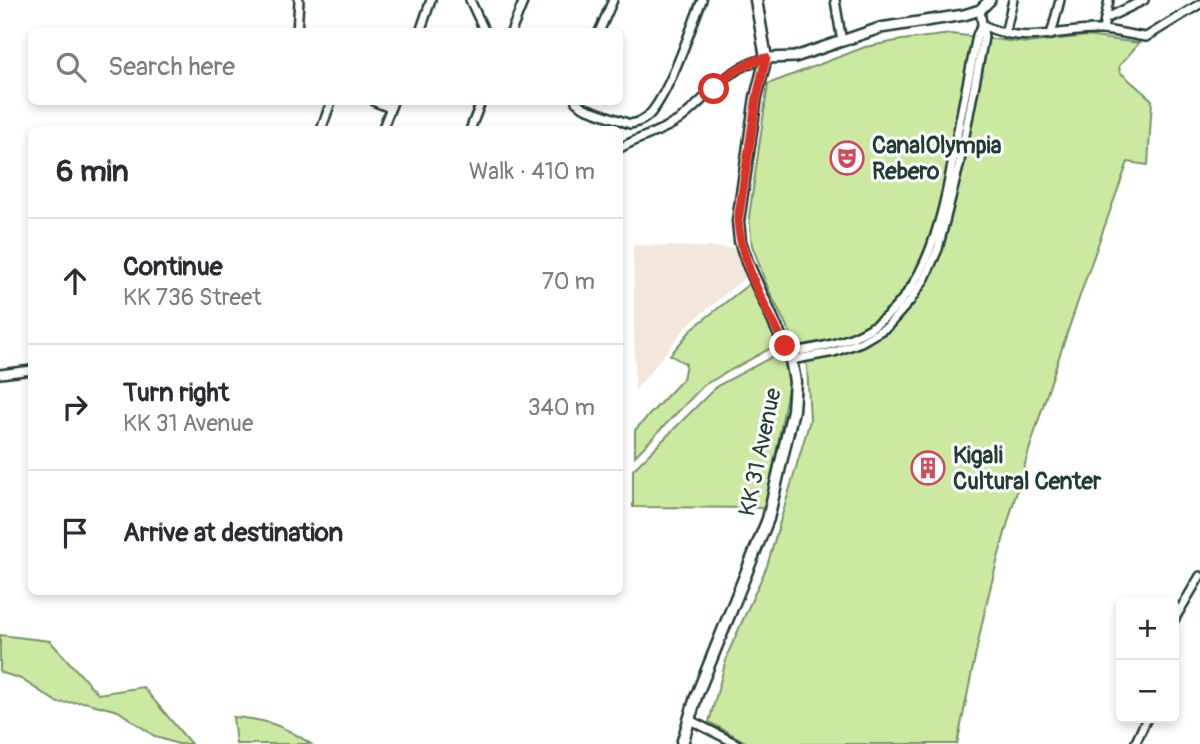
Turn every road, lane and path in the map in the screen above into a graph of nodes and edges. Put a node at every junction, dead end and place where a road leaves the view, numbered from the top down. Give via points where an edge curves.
1 (299, 0) edge
2 (431, 0) edge
3 (470, 0) edge
4 (524, 0) edge
5 (613, 0) edge
6 (702, 0) edge
7 (756, 0) edge
8 (835, 0) edge
9 (990, 0) edge
10 (1013, 0) edge
11 (1060, 0) edge
12 (1109, 0) edge
13 (1144, 0) edge
14 (1200, 4) edge
15 (980, 10) junction
16 (1105, 19) junction
17 (983, 25) junction
18 (296, 28) edge
19 (421, 28) edge
20 (483, 28) edge
21 (513, 28) edge
22 (601, 28) edge
23 (1103, 30) junction
24 (1005, 34) junction
25 (1051, 35) junction
26 (842, 42) junction
27 (766, 58) junction
28 (330, 105) edge
29 (391, 105) edge
30 (480, 105) edge
31 (580, 105) edge
32 (634, 123) junction
33 (322, 126) edge
34 (383, 126) edge
35 (472, 126) edge
36 (646, 135) junction
37 (623, 146) edge
38 (789, 357) junction
39 (28, 370) edge
40 (0, 374) edge
41 (1200, 576) edge
42 (1179, 612) edge
43 (688, 719) junction
44 (1145, 723) edge
45 (682, 744) edge
46 (737, 744) edge
47 (1135, 744) edge

1 - 18 street
2 - 19 street
3 - 20 street
4 - 21 street
5 - 22 street
6 - 32 street via 678,62 650,113
7 - 27 main road, KK 31 Avenue
8 - 26 street
9 - 15 street
10 - 24 street
11 - 25 street
12 - 16 street
13 - 16 street
14 - 23 street via 1146,37
15 - 17 street
15 - 26 street via 880,28
16 - 23 street
17 - 24 street
17 - 38 street via 977,35 946,194 932,246 918,275 890,312 868,330
23 - 25 street
24 - 25 street
26 - 27 street via 795,57
27 - 36 street via 746,63 723,78 683,117
27 - 38 main road, KK 31 Avenue via 738,221 747,262
28 - 33 street
29 - 34 street
30 - 35 street
31 - 32 street
32 - 36 street
36 - 37 street
38 - 43 main road, KK 31 Avenue via 795,381 793,410 774,502
39 - 40 street
41 - 42 street
43 - 45 main road, KK 31 Avenue
43 - 46 street
44 - 47 street

